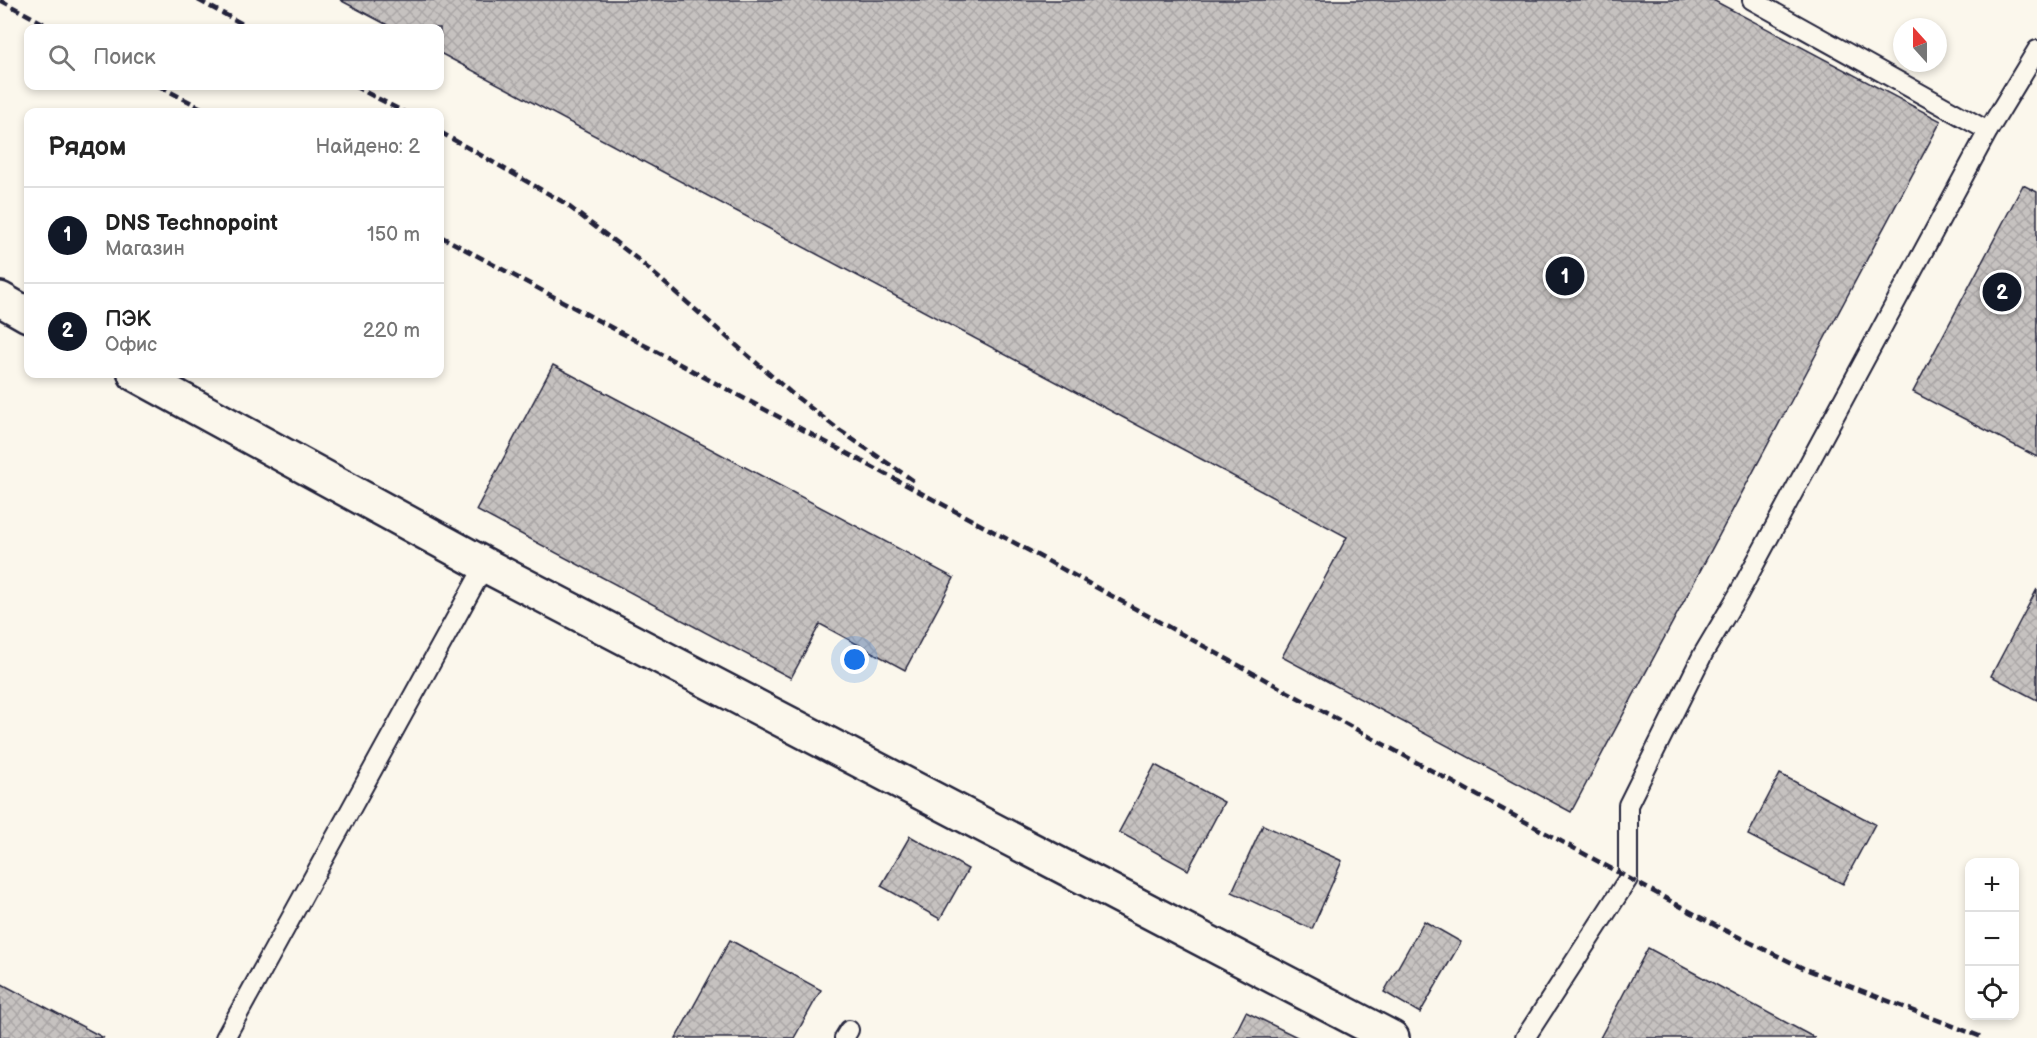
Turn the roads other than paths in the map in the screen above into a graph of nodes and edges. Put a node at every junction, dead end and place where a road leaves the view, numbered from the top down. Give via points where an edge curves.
1 (1752, 0) edge
2 (2037, 50) edge
3 (1988, 131) junction
4 (0, 299) edge
5 (24, 313) edge
6 (142, 378) edge
7 (485, 566) junction
8 (225, 1038) edge
9 (1392, 1038) edge
10 (1525, 1038) edge

1 - 3 lane
2 - 3 lane
3 - 10 lane via 1703,654 1628,805 1628,879
4 - 5 street
6 - 7 street
7 - 8 lane
7 - 9 street

